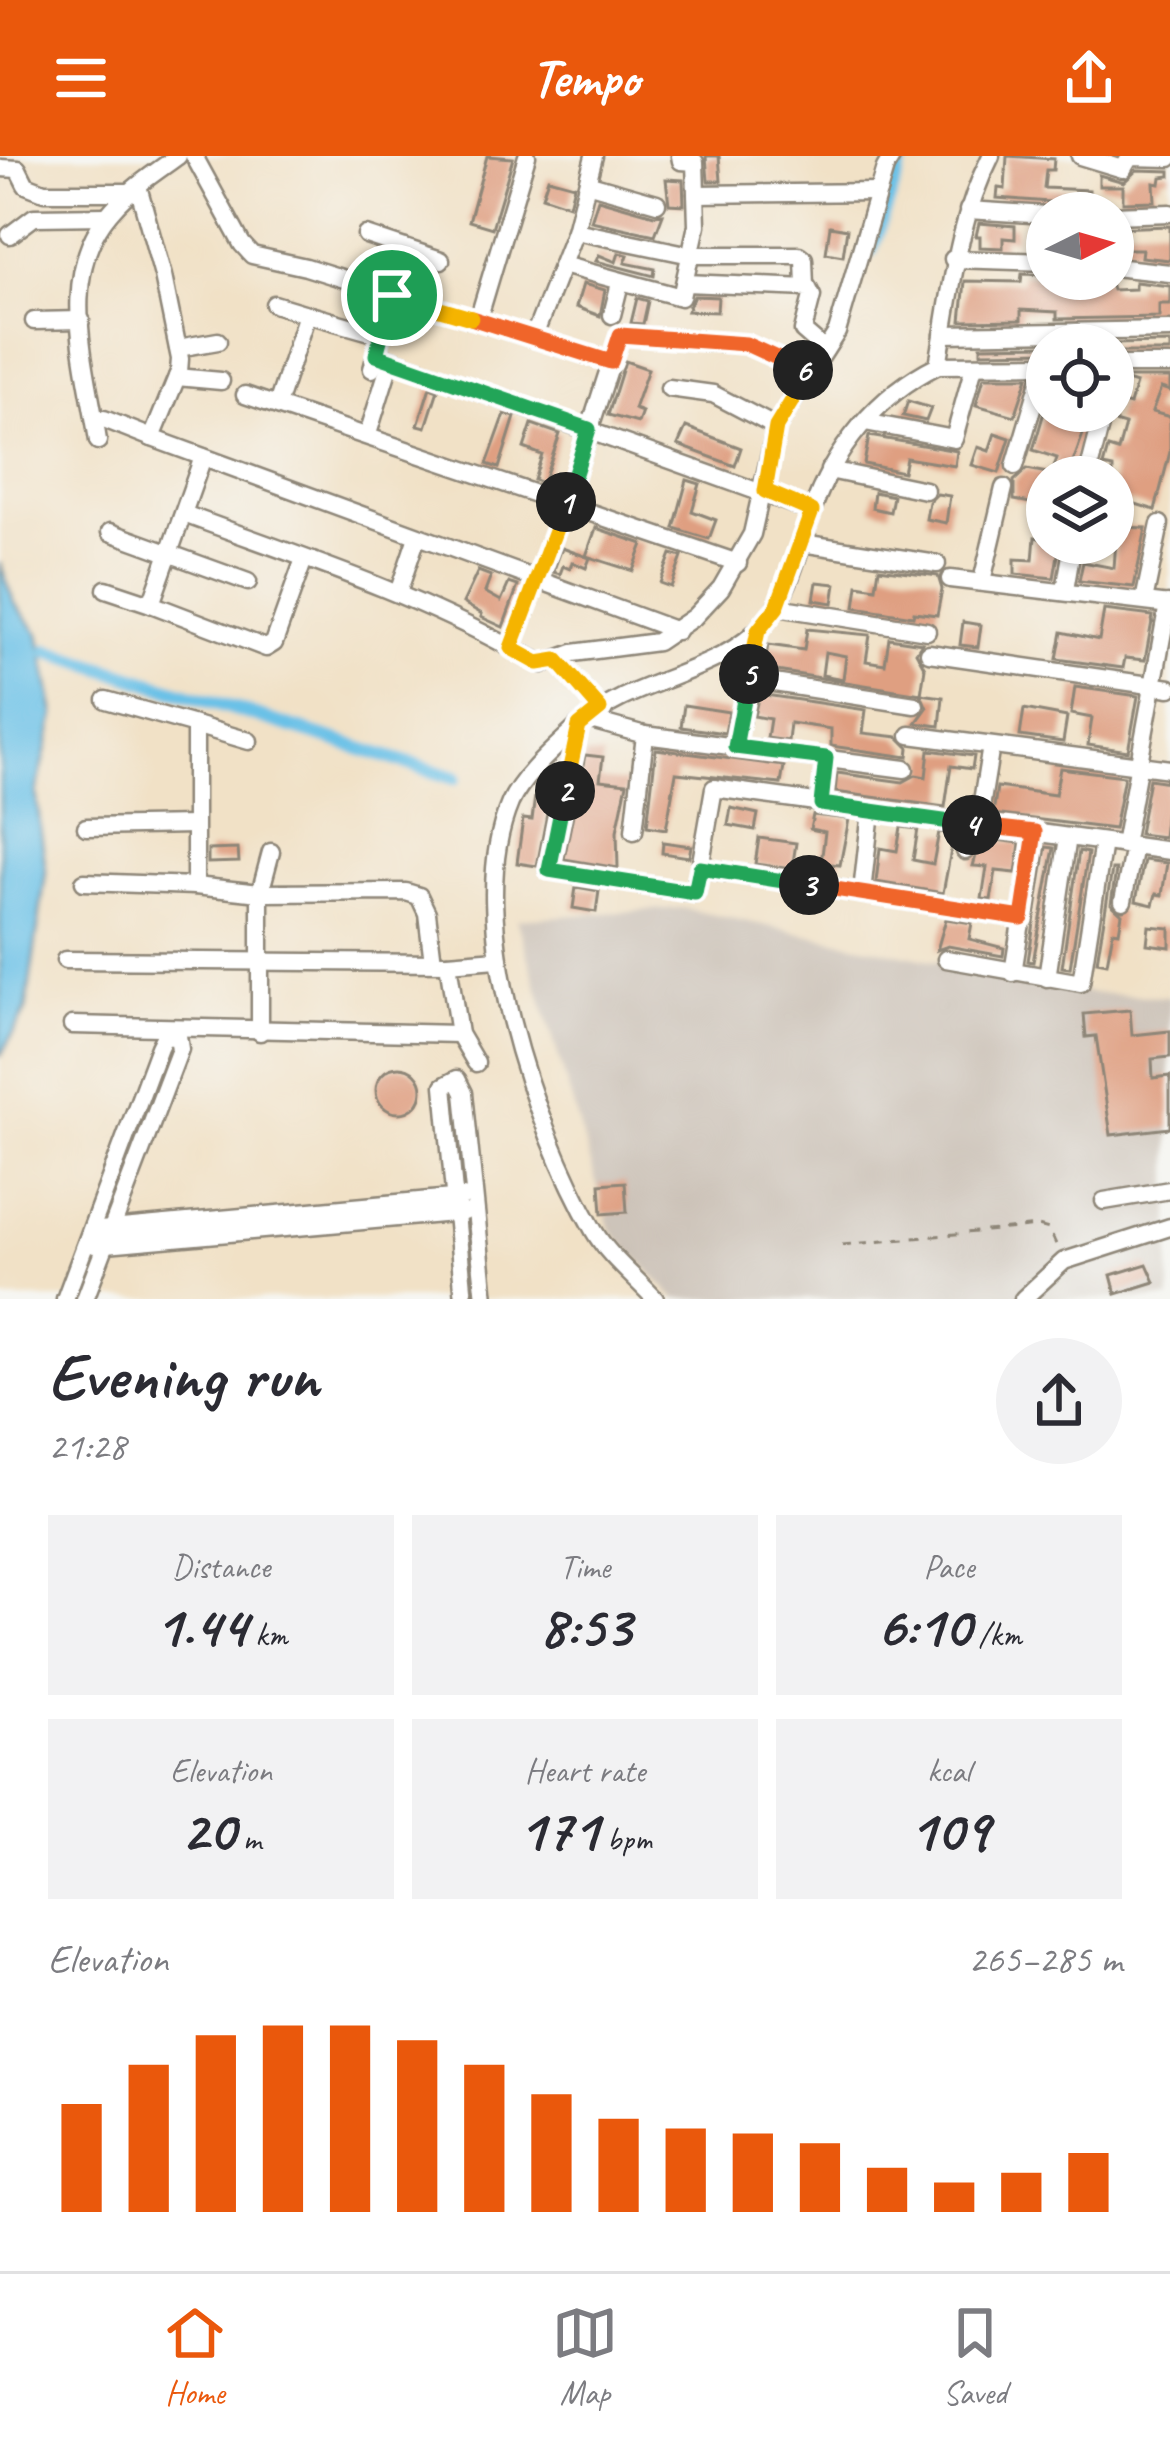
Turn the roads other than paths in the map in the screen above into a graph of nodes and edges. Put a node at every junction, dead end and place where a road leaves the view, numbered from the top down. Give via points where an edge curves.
1 (178, 156) edge
2 (194, 156) edge
3 (527, 156) edge
4 (594, 156) edge
5 (680, 156) edge
6 (892, 156) edge
7 (991, 156) edge
8 (1080, 156) edge
9 (1170, 158) edge
10 (0, 168) edge
11 (590, 184) junction
12 (135, 189) junction
13 (878, 192) junction
14 (696, 194) junction
15 (657, 203) dead end
16 (968, 210) junction
17 (1170, 213) edge
18 (1026, 214) edge
19 (1134, 214) edge
20 (107, 216) junction
21 (575, 231) junction
22 (10, 235) dead end
23 (366, 235) dead end
24 (405, 248) junction
25 (763, 254) junction
26 (691, 255) junction
27 (953, 259) junction
28 (441, 260) dead end
29 (1026, 261) edge
30 (562, 265) junction
31 (1134, 269) edge
32 (1170, 272) edge
33 (620, 283) junction
34 (685, 283) junction
35 (763, 285) junction
36 (805, 287) junction
37 (392, 295) junction
38 (274, 304) dead end
39 (307, 314) junction
40 (613, 315) dead end
41 (81, 320) junction
42 (478, 320) junction
43 (34, 321) dead end
44 (1170, 330) edge
45 (944, 334) junction
46 (381, 335) junction
47 (534, 336) junction
48 (218, 341) dead end
49 (178, 348) junction
50 (825, 350) junction
51 (380, 361) junction
52 (611, 362) junction
53 (938, 365) junction
54 (1026, 365) edge
55 (1170, 365) edge
56 (974, 366) junction
57 (1134, 368) edge
58 (809, 373) junction
59 (177, 377) junction
60 (221, 381) dead end
61 (669, 388) dead end
62 (245, 395) dead end
63 (277, 405) junction
64 (104, 419) dead end
65 (865, 422) junction
66 (776, 427) junction
67 (589, 429) junction
68 (1026, 430) edge
69 (368, 434) junction
70 (152, 438) junction
71 (98, 441) dead end
72 (203, 457) junction
73 (1015, 466) dead end
74 (829, 470) junction
75 (1004, 488) dead end
76 (926, 490) dead end
77 (769, 493) junction
78 (566, 502) junction
79 (812, 511) junction
80 (184, 514) junction
81 (1160, 524) dead end
82 (110, 532) dead end
83 (417, 537) junction
84 (802, 542) junction
85 (169, 554) junction
86 (304, 559) junction
87 (738, 563) junction
88 (937, 564) dead end
89 (1069, 564) edge
90 (950, 579) dead end
91 (537, 581) junction
92 (982, 581) junction
93 (248, 582) dead end
94 (106, 589) dead end
95 (1065, 590) junction
96 (398, 593) junction
97 (1144, 601) junction
98 (151, 604) junction
99 (1169, 604) edge
100 (777, 607) junction
101 (677, 631) junction
102 (758, 631) junction
103 (928, 631) dead end
104 (511, 648) junction
105 (929, 653) dead end
106 (560, 663) junction
107 (748, 679) junction
108 (1162, 687) edge
109 (106, 700) dead end
110 (915, 705) dead end
111 (588, 718) junction
112 (195, 724) junction
113 (645, 735) junction
114 (910, 735) dead end
115 (249, 741) dead end
116 (991, 746) junction
117 (735, 747) junction
118 (826, 758) junction
119 (1139, 765) junction
120 (905, 769) dead end
121 (1170, 769) edge
122 (821, 804) junction
123 (871, 811) junction
124 (194, 824) junction
125 (974, 826) junction
126 (86, 827) dead end
127 (634, 831) dead end
128 (1035, 832) junction
129 (1067, 837) junction
130 (1102, 842) junction
131 (1129, 846) junction
132 (965, 851) dead end
133 (1170, 851) edge
134 (271, 852) dead end
135 (700, 868) junction
136 (84, 882) dead end
137 (195, 886) junction
138 (862, 892) junction
139 (260, 893) junction
140 (1123, 901) dead end
141 (1022, 918) junction
142 (262, 959) junction
143 (946, 959) dead end
144 (65, 960) dead end
145 (490, 960) junction
146 (446, 962) junction
147 (1013, 973) junction
148 (1047, 978) junction
149 (72, 1025) dead end
150 (260, 1032) junction
151 (459, 1034) junction
152 (476, 1063) dead end
153 (1170, 1190) edge
154 (1104, 1201) dead end
155 (476, 1203) junction
156 (456, 1205) junction
157 (1170, 1228) edge
158 (108, 1237) junction
159 (86, 1238) junction
160 (64, 1299) edge
161 (85, 1299) edge
162 (464, 1299) edge
163 (484, 1299) edge
164 (655, 1299) edge
165 (1023, 1299) edge

1 - 12 street
2 - 37 street via 248,253
3 - 42 street
4 - 11 street
5 - 14 street via 695,162
6 - 13 street
7 - 16 street
8 - 9 street via 1123,170 1130,157
10 - 12 street via 18,169 26,185 44,192
11 - 15 street
11 - 21 street
12 - 20 street
12 - 49 street
13 - 14 street
13 - 50 street
14 - 26 street
16 - 18 street
16 - 27 street
17 - 19 street
20 - 22 street via 34,218
20 - 41 street via 81,266
21 - 26 street
21 - 30 street
23 - 24 street
24 - 28 street
24 - 37 street
25 - 26 street
25 - 35 street
25 - 36 street via 799,255
26 - 34 street
27 - 29 street
27 - 45 street
30 - 33 street
30 - 47 street
31 - 32 street
33 - 34 street via 681,297
33 - 40 street
34 - 35 street
35 - 36 street
36 - 50 street via 812,296 803,331
37 - 42 street
37 - 46 street
38 - 39 street
39 - 46 street
39 - 63 street
41 - 43 street
41 - 71 street
42 - 47 street
44 - 45 street
45 - 53 street
46 - 51 street
47 - 52 street
48 - 49 street
49 - 59 street
50 - 58 street
51 - 67 street
51 - 69 street
52 - 58 street via 620,335 746,344
52 - 67 street
53 - 56 street
53 - 65 street
54 - 56 street
55 - 57 street
56 - 65 street via 954,439
58 - 66 street
59 - 60 street
59 - 70 street
61 - 66 street via 712,394
62 - 63 street
63 - 69 street
64 - 70 street
65 - 74 street
66 - 77 street
67 - 77 street
67 - 78 street
68 - 73 street
69 - 78 street
70 - 72 street
72 - 80 street
72 - 83 street
74 - 76 street
74 - 79 street
75 - 92 street
77 - 79 street
77 - 87 street
78 - 87 street
78 - 91 street
79 - 84 street
80 - 85 street
80 - 86 street
81 - 97 street
82 - 85 street
83 - 91 street
83 - 96 street
84 - 88 street
84 - 100 street
85 - 93 street
85 - 98 street
86 - 96 street
86 - 98 street via 266,648
87 - 101 street
89 - 95 street
90 - 92 street
91 - 101 street
91 - 104 street
92 - 95 street
94 - 98 street
95 - 97 street
96 - 104 street
97 - 99 street
99 - 108 street
100 - 102 street
100 - 103 street
101 - 106 street via 640,646 584,650
102 - 107 street
102 - 111 street
104 - 106 street via 538,663
105 - 108 street
106 - 111 street via 578,684
107 - 110 street
107 - 117 street
108 - 119 street
109 - 112 street
111 - 113 street
111 - 135 street via 549,870 695,893
111 - 145 street via 511,801 495,876
112 - 115 street
112 - 124 street
113 - 117 street
113 - 127 street
114 - 116 street
116 - 119 street
116 - 125 street
117 - 118 street
118 - 120 street
118 - 122 street
119 - 121 street
119 - 131 street
122 - 123 street
122 - 135 street via 714,788
123 - 125 street
123 - 138 street
124 - 126 street
124 - 137 street
125 - 128 street
125 - 132 street
128 - 129 street
128 - 141 street
129 - 130 street
129 - 148 street
130 - 131 street
130 - 148 street via 1083,980
131 - 133 street
131 - 140 street
134 - 139 street
135 - 138 street
136 - 137 street
137 - 139 street
138 - 141 street
139 - 142 street
139 - 146 street via 413,894
141 - 147 street
142 - 144 street
142 - 146 street
142 - 150 street
143 - 147 street
145 - 146 street
145 - 164 street via 538,1105 587,1216
146 - 151 street
147 - 148 street
149 - 150 street
150 - 151 street
151 - 152 street
153 - 154 street
155 - 156 street
155 - 156 street via 458,1079 444,1086
155 - 163 street
156 - 158 street
156 - 162 street
157 - 165 street via 1064,1261
158 - 159 street
158 - 159 street via 180,1049 178,1036 164,1037 159,1047
158 - 161 street
159 - 160 street

